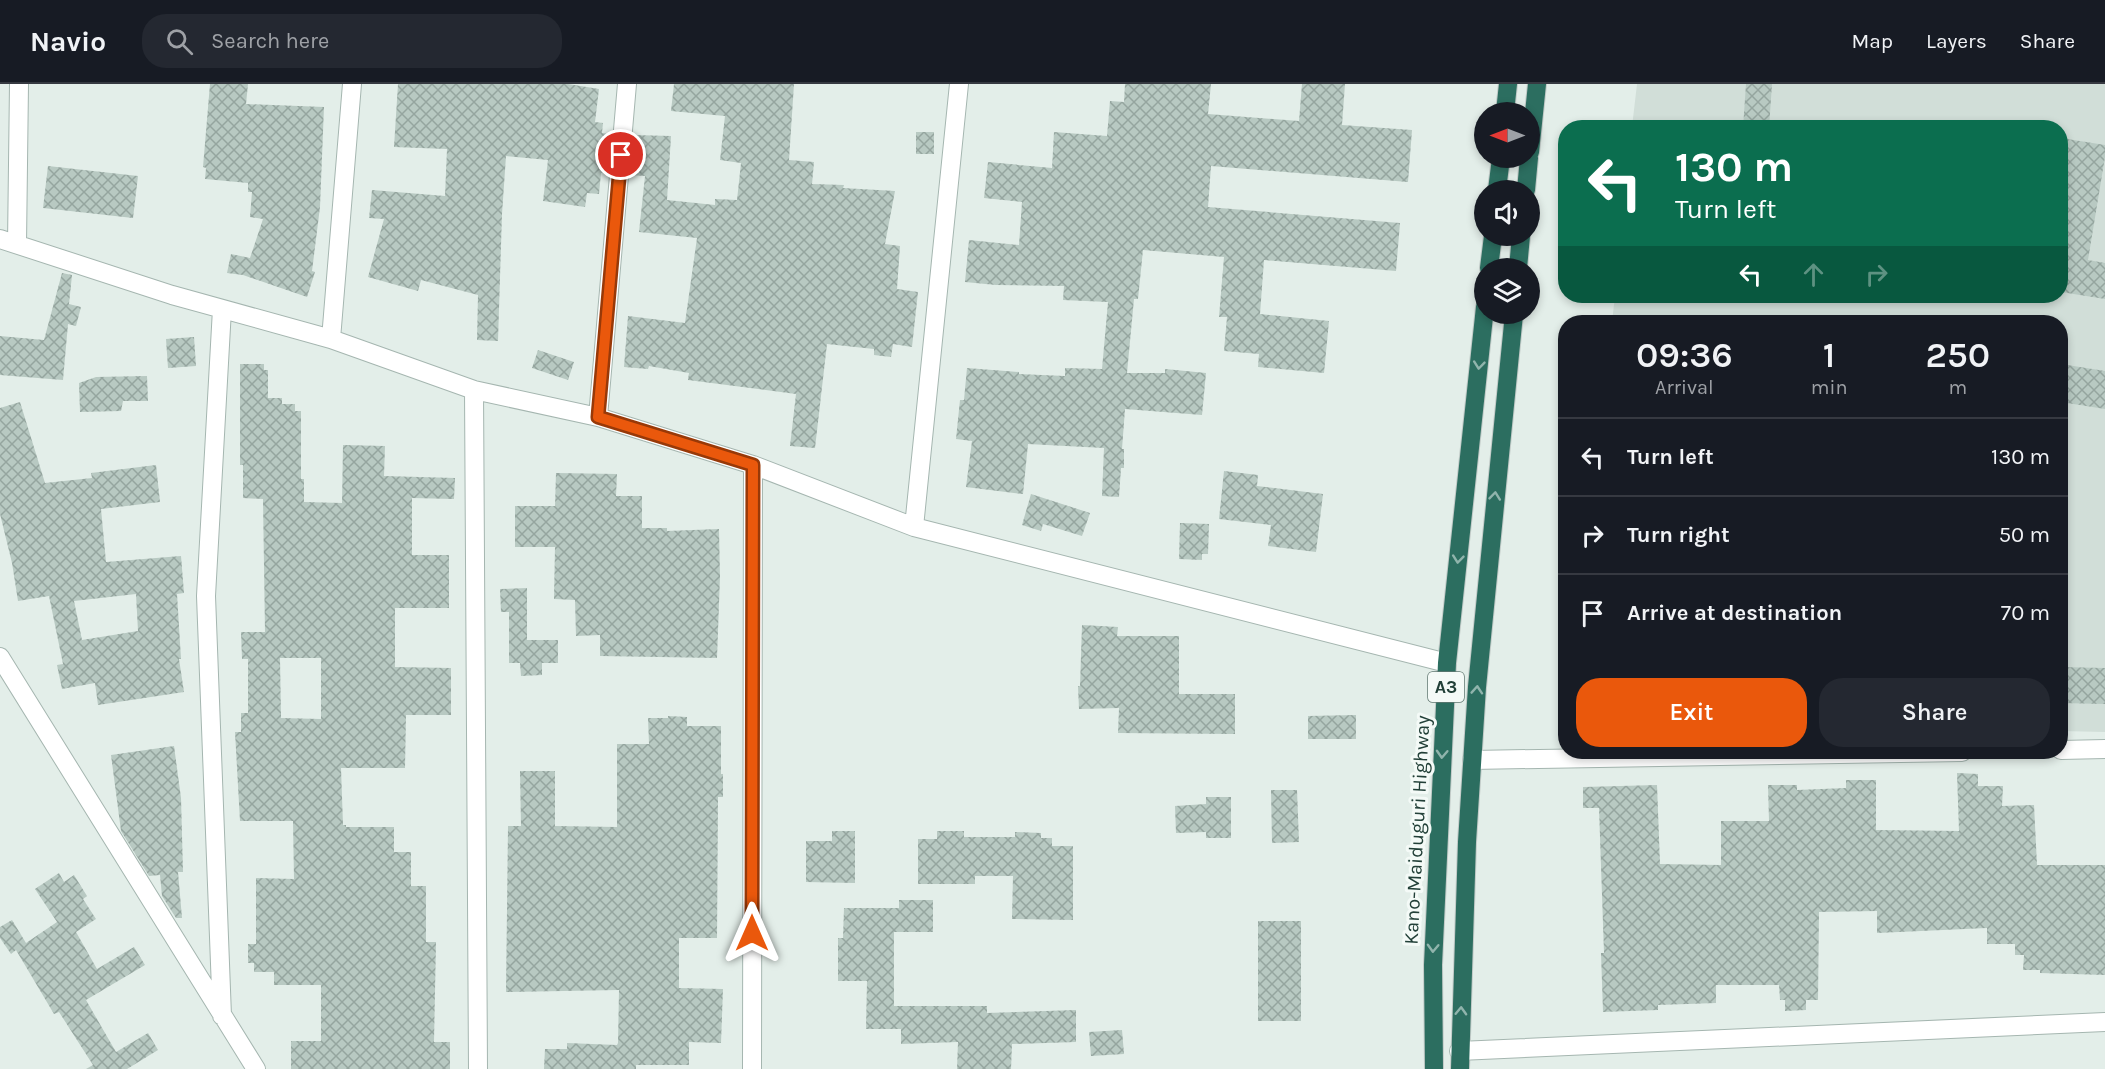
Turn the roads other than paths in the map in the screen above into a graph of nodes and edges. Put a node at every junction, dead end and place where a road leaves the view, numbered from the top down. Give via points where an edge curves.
1 (19, 84) edge
2 (352, 84) edge
3 (627, 84) edge
4 (959, 84) edge
5 (1508, 84) edge
6 (1537, 84) edge
7 (1506, 102) edge
8 (1535, 102) edge
9 (8, 242) edge
10 (222, 309) junction
11 (1483, 324) edge
12 (1513, 324) edge
13 (331, 339) junction
14 (474, 390) junction
15 (598, 417) junction
16 (753, 465) junction
17 (914, 527) junction
18 (0, 657) edge
19 (1447, 663) junction
20 (2105, 749) edge
21 (2068, 750) edge
22 (1558, 759) edge
23 (1472, 760) junction
24 (222, 1016) junction
25 (2105, 1022) edge
26 (1459, 1060) edge
27 (256, 1069) edge
28 (478, 1069) edge
29 (752, 1069) edge
30 (1434, 1069) edge

1 - 9 street
2 - 13 street
3 - 15 street
4 - 17 street
5 - 7 highway
6 - 8 highway
9 - 10 street
10 - 13 street
10 - 24 street via 206,596
11 -> 19 highway, Kano-Maiduguri Highway / A3
23 -> 12 highway, A3
13 - 14 street
14 - 15 street
14 - 28 street
15 - 16 street
16 - 17 street
16 - 29 street
17 - 19 street
18 - 24 street
19 -> 30 highway, Kano-Maiduguri Highway / A3 via 1433,965
20 - 21 street
22 - 23 street
26 -> 23 highway, A3
24 - 27 street
25 - 26 street

